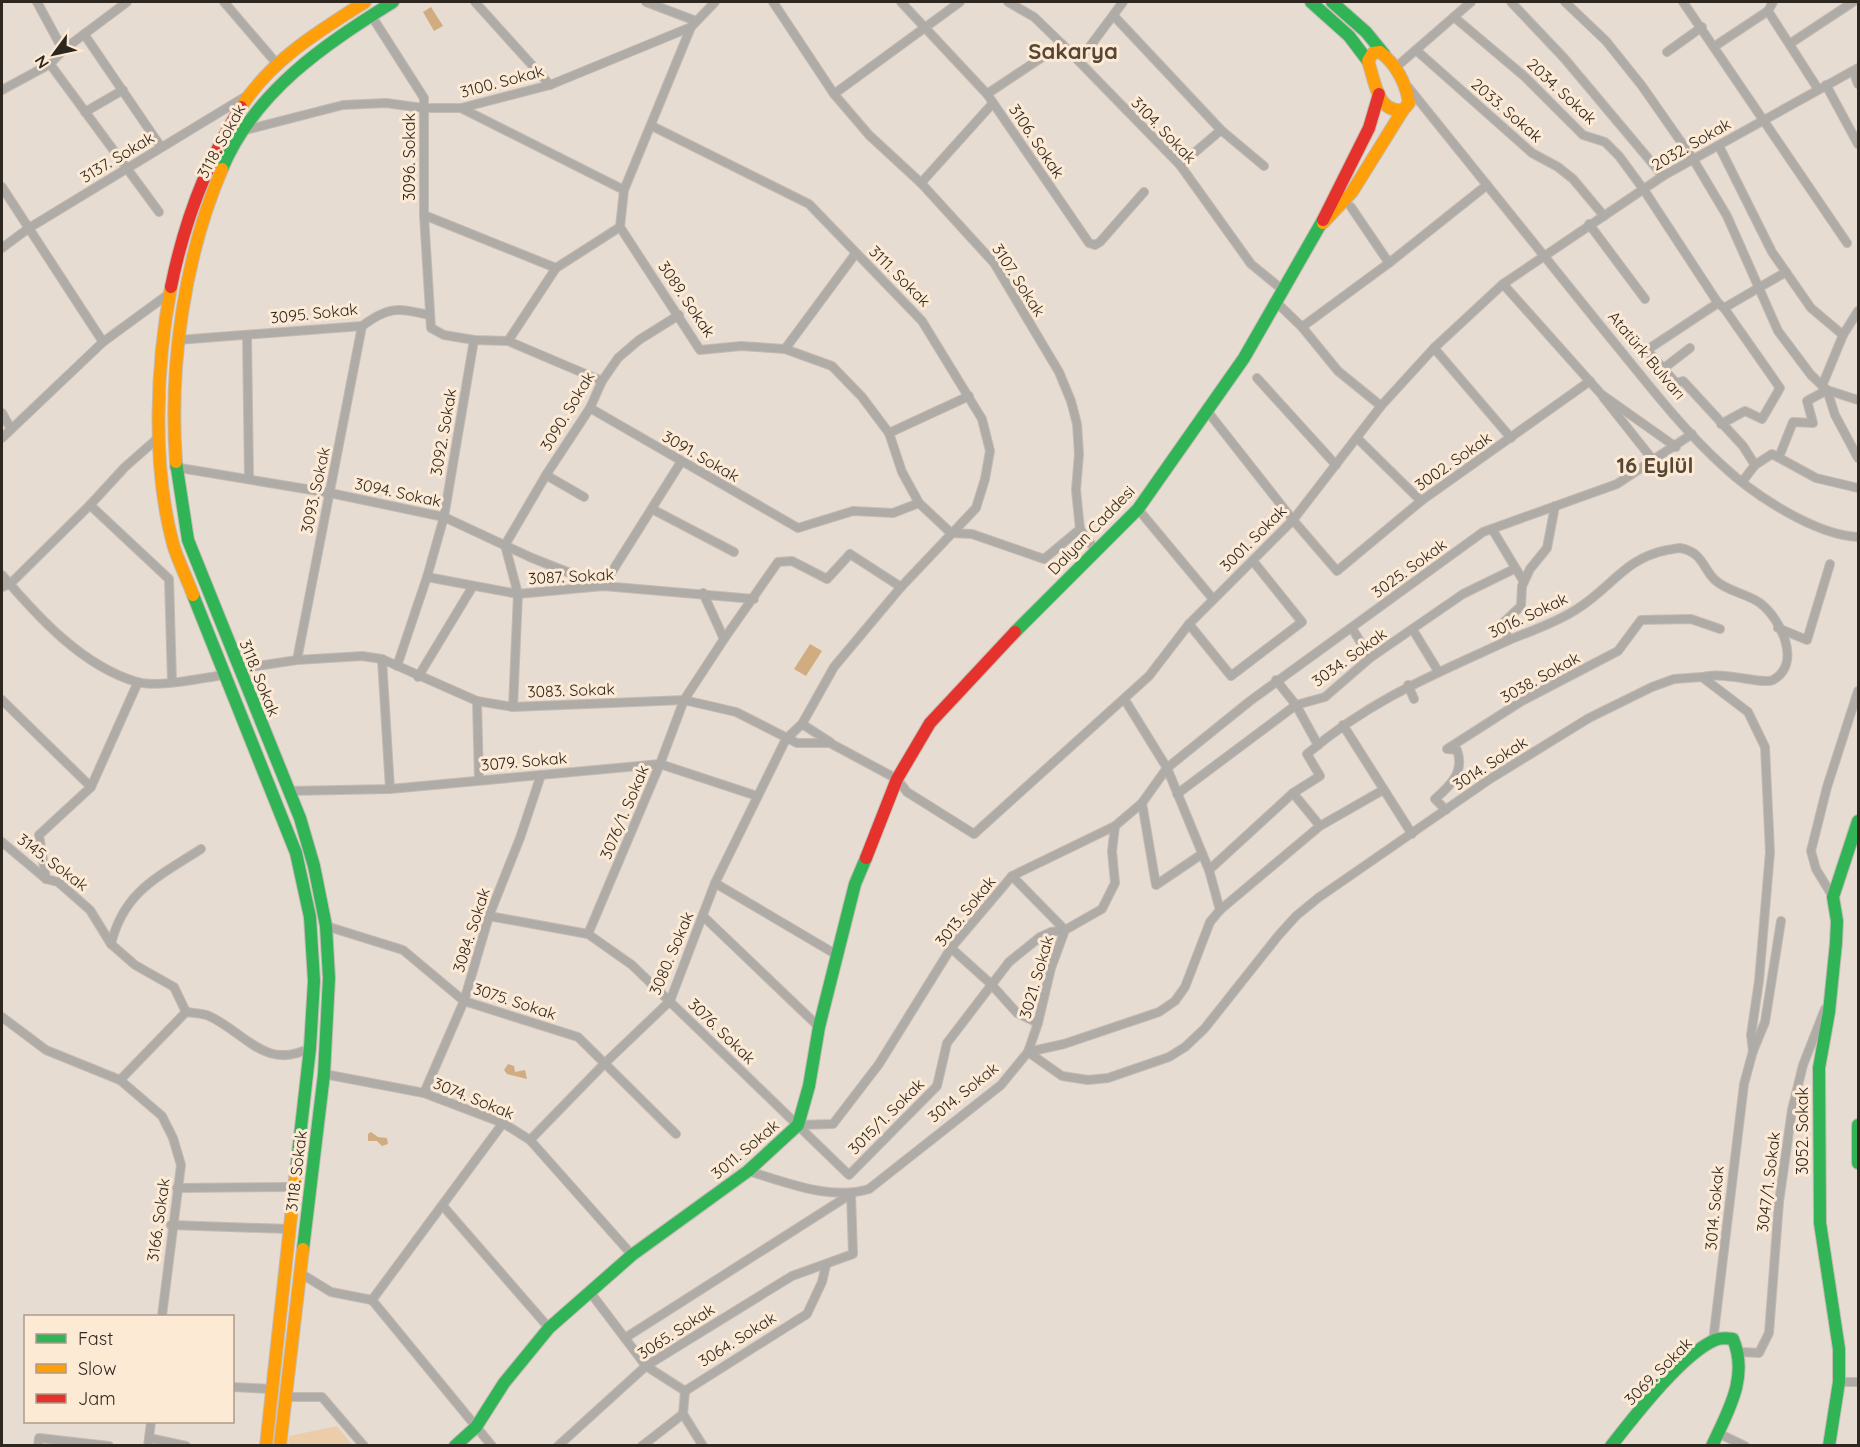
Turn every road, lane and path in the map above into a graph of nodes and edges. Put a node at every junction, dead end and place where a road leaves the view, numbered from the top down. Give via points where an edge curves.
1 (37, 2) edge
2 (127, 2) edge
3 (224, 2) edge
4 (365, 2) edge
5 (393, 2) edge
6 (475, 2) edge
7 (646, 2) edge
8 (715, 2) edge
9 (773, 2) edge
10 (901, 2) edge
11 (960, 2) edge
12 (1008, 2) edge
13 (1123, 2) edge
14 (1311, 2) edge
15 (1332, 2) edge
16 (1471, 2) edge
17 (1510, 2) edge
18 (1565, 2) edge
19 (1683, 2) edge
20 (1773, 2) edge
21 (1853, 2) edge
22 (1768, 11) junction
23 (371, 15) junction
24 (1114, 16) junction
25 (1454, 17) junction
26 (693, 24) junction
27 (925, 25) junction
28 (1702, 27) junction
29 (84, 34) junction
30 (1791, 43) junction
31 (1062, 44) junction
32 (1715, 46) junction
33 (63, 50) junction
34 (1416, 50) junction
35 (1667, 52) dead end
36 (1385, 55) junction
37 (1079, 61) junction
38 (1368, 61) junction
39 (50, 64) junction
40 (278, 65) junction
41 (1856, 70) edge
42 (1398, 73) junction
43 (1858, 84) edge
44 (550, 85) junction
45 (1822, 87) junction
46 (2, 90) edge
47 (123, 90) junction
48 (250, 94) junction
49 (834, 94) junction
50 (987, 94) junction
51 (1379, 94) junction
52 (993, 103) junction
53 (423, 108) junction
54 (461, 108) junction
55 (1403, 110) junction
56 (85, 112) junction
57 (1764, 119) junction
58 (652, 126) junction
59 (1221, 130) junction
60 (242, 131) junction
61 (1858, 144) edge
62 (1719, 146) junction
63 (161, 147) junction
64 (1693, 159) junction
65 (1180, 165) junction
66 (1264, 166) dead end
67 (127, 168) junction
68 (1663, 176) junction
69 (921, 183) junction
70 (1487, 185) junction
71 (2, 187) edge
72 (624, 190) junction
73 (1644, 190) junction
74 (1144, 192) dead end
75 (1351, 207) dead end
76 (159, 212) dead end
77 (424, 215) junction
78 (1604, 216) junction
79 (1322, 224) junction
80 (1589, 224) junction
81 (620, 227) junction
82 (29, 228) junction
83 (1847, 243) dead end
84 (2, 248) edge
85 (856, 253) junction
86 (1544, 257) junction
87 (1389, 263) junction
88 (556, 268) junction
89 (1786, 272) junction
90 (1503, 284) junction
91 (1760, 287) junction
92 (1284, 291) junction
93 (170, 292) junction
94 (1644, 299) dead end
95 (1277, 303) junction
96 (1721, 305) junction
97 (1858, 311) edge
98 (429, 315) junction
99 (679, 315) junction
100 (362, 326) junction
101 (1302, 327) junction
102 (247, 335) junction
103 (1843, 335) junction
104 (178, 340) junction
105 (474, 340) junction
106 (508, 341) junction
107 (103, 342) junction
108 (1434, 348) junction
109 (1690, 348) dead end
110 (785, 349) junction
111 (1664, 368) junction
112 (1257, 378) dead end
113 (602, 381) junction
114 (1590, 381) junction
115 (1824, 388) junction
116 (1601, 394) junction
117 (969, 396) junction
118 (1858, 400) edge
119 (1381, 406) junction
120 (590, 408) junction
121 (1208, 412) junction
122 (2, 413) edge
123 (1721, 424) junction
124 (11, 429) junction
125 (889, 433) junction
126 (1692, 434) junction
127 (2, 438) edge
128 (158, 438) junction
129 (1357, 438) junction
130 (1511, 438) junction
131 (1676, 447) junction
132 (1857, 454) edge
133 (1779, 458) junction
134 (1653, 460) junction
135 (681, 462) junction
136 (1336, 465) junction
137 (1755, 465) junction
138 (174, 467) junction
139 (546, 475) junction
140 (249, 479) junction
141 (1742, 482) junction
142 (1858, 488) edge
143 (330, 493) junction
144 (584, 497) dead end
145 (1421, 501) junction
146 (919, 503) junction
147 (90, 505) junction
148 (1555, 506) junction
149 (652, 509) junction
150 (1138, 509) junction
151 (444, 517) junction
152 (1293, 520) junction
153 (1080, 529) junction
154 (1492, 529) junction
155 (951, 533) junction
156 (1858, 537) edge
157 (505, 545) junction
158 (1096, 551) junction
159 (734, 552) dead end
160 (1253, 561) junction
161 (1830, 564) dead end
162 (1514, 569) junction
163 (2, 575) edge
164 (427, 577) junction
165 (1524, 582) junction
166 (6, 586) edge
167 (473, 586) junction
168 (603, 586) junction
169 (902, 587) junction
170 (703, 593) junction
171 (518, 594) junction
172 (754, 599) junction
173 (1213, 599) junction
174 (1189, 624) junction
175 (1352, 628) junction
176 (1778, 628) junction
177 (1720, 629) dead end
178 (1413, 630) junction
179 (724, 639) junction
180 (1509, 640) junction
181 (1370, 658) junction
182 (382, 659) junction
183 (297, 660) junction
184 (398, 666) junction
185 (238, 669) junction
186 (1438, 671) junction
187 (224, 675) junction
188 (418, 677) junction
189 (1702, 677) junction
190 (1276, 680) junction
191 (172, 681) junction
192 (138, 682) junction
193 (1408, 685) junction
194 (1858, 691) edge
195 (1414, 699) dead end
196 (2, 700) edge
197 (684, 700) junction
198 (1125, 700) junction
199 (477, 701) junction
200 (1296, 705) junction
201 (513, 707) junction
202 (802, 724) junction
203 (1342, 725) junction
204 (786, 739) junction
205 (830, 743) junction
206 (1318, 745) junction
207 (660, 764) junction
208 (1167, 768) junction
209 (541, 774) junction
210 (897, 779) junction
211 (479, 780) junction
212 (91, 787) junction
213 (390, 789) junction
214 (288, 790) junction
215 (1383, 790) junction
216 (1293, 793) junction
217 (1177, 794) junction
218 (757, 796) junction
219 (1142, 803) junction
220 (1446, 810) junction
221 (1858, 821) edge
222 (1115, 826) junction
223 (1320, 826) junction
224 (974, 834) joint
225 (1412, 834) junction
226 (2, 842) edge
227 (201, 849) dead end
228 (1854, 850) edge
229 (1202, 854) junction
230 (1209, 870) junction
231 (1012, 876) junction
232 (46, 879) junction
233 (715, 883) junction
234 (1833, 897) junction
235 (1220, 910) junction
236 (489, 916) junction
237 (704, 917) junction
238 (1781, 921) dead end
239 (326, 926) junction
240 (1065, 930) junction
241 (588, 934) junction
242 (111, 944) junction
243 (951, 948) junction
244 (837, 955) junction
245 (991, 984) junction
246 (1829, 1000) junction
247 (464, 1001) junction
248 (670, 1001) junction
249 (186, 1012) junction
250 (2, 1017) edge
251 (1038, 1023) junction
252 (819, 1028) junction
253 (310, 1048) junction
254 (1752, 1051) junction
255 (1028, 1052) junction
256 (604, 1064) junction
257 (324, 1074) junction
258 (120, 1080) junction
259 (424, 1093) junction
260 (503, 1123) junction
261 (798, 1125) junction
262 (1858, 1125) edge
263 (676, 1134) dead end
264 (530, 1140) junction
265 (1858, 1163) edge
266 (748, 1171) junction
267 (294, 1187) junction
268 (177, 1188) junction
269 (851, 1194) junction
270 (443, 1206) junction
271 (171, 1225) junction
272 (289, 1230) junction
273 (632, 1255) junction
274 (826, 1265) junction
275 (300, 1273) junction
276 (590, 1292) junction
277 (372, 1300) junction
278 (162, 1315) edge
279 (549, 1328) junction
280 (625, 1338) junction
281 (1713, 1341) junction
282 (1741, 1352) junction
283 (646, 1366) junction
284 (1839, 1382) junction
285 (1858, 1382) edge
286 (234, 1387) edge
287 (271, 1389) junction
288 (685, 1391) junction
289 (285, 1397) junction
290 (682, 1414) junction
291 (151, 1423) edge
292 (476, 1427) junction
293 (1718, 1433) junction
294 (38, 1442) edge
295 (148, 1442) edge
296 (109, 1446) edge
297 (186, 1446) edge
298 (266, 1446) edge
299 (280, 1446) edge
300 (364, 1446) edge
301 (455, 1446) edge
302 (492, 1446) edge
303 (558, 1446) edge
304 (642, 1446) edge
305 (703, 1446) edge
306 (1611, 1446) edge
307 (1712, 1446) edge
308 (1745, 1446) edge
309 (1829, 1446) edge

1 - 33 street
2 - 29 street
3 - 40 street
4 - 40 main road, 3118. Sokak via 305,41
5 - 23 main road, 3118. Sokak
6 - 44 street
7 - 26 street
8 - 26 street, 3100. Sokak
9 - 49 street, 3107. Sokak
10 - 27 street, 3106. Sokak
11 - 27 street
12 - 31 street, 3104. Sokak via 1034,17
13 - 24 street
14 - 38 main road via 1349,36
15 - 36 main road
16 - 25 street
17 - 68 street via 1564,58
18 - 64 street via 1613,50
19 - 28 street
20 - 22 street
21 - 30 street
22 - 30 street
22 - 32 street
23 - 53 street, 3096. Sokak via 424,98
23 - 60 main road, 3118. Sokak via 315,53 263,101
24 - 37 street
24 - 59 street
25 - 34 street
25 - 73 street, 2034. Sokak via 1525,77 1583,135 1605,142
26 - 44 street, 3100. Sokak
26 - 58 street
27 - 49 street
27 - 50 street, 3106. Sokak
28 - 32 street
28 - 35 street
29 - 33 street
29 - 47 street
30 - 45 street
31 - 37 street, 3104. Sokak
31 - 50 street
32 - 57 street
33 - 39 street
34 - 42 street
34 - 78 street, 2033. Sokak via 1532,153 1573,179
36 - 38 main road via 1376,52
36 - 42 main road
37 - 65 street, 3104. Sokak
38 - 51 main road
39 - 46 street
39 - 56 street
40 - 48 main road, 3118. Sokak
41 - 43 street
41 - 45 street, 2032. Sokak
42 - 55 main road via 1409,103
42 - 70 street, Atatürk Bulvarı
44 - 54 street, 3100. Sokak
45 - 57 street, 2032. Sokak
45 - 61 street
47 - 56 street
47 - 63 street
48 - 63 street, 3137. Sokak
48 - 93 main road, 3118. Sokak via 202,176
49 - 69 street, 3107. Sokak via 869,135
50 - 52 street, 3106. Sokak
51 - 55 main road via 1386,108
51 - 79 main road via 1363,140
52 - 69 street
52 - 74 street, 3106. Sokak via 1092,244 1100,242
53 - 54 street, 3100. Sokak
53 - 60 street, 3100. Sokak via 386,103 343,105
53 - 77 street, 3096. Sokak
54 - 72 street
55 - 79 main road via 1352,192
56 - 67 street
57 - 62 street, 2032. Sokak
57 - 83 street
58 - 72 street
58 - 85 street, 3111. Sokak via 809,204
59 - 65 street
59 - 66 street
60 - 104 main road, 3118. Sokak via 217,176 202,220
62 - 64 street, 2032. Sokak
62 - 89 street
63 - 67 street, 3137. Sokak
64 - 68 street, 2032. Sokak
64 - 91 street via 1727,216
65 - 92 street, 3104. Sokak via 1251,264
67 - 76 street
67 - 82 street, 3137. Sokak
68 - 73 street, 2032. Sokak
69 - 153 street, 3107. Sokak via 994,263 1059,372 1077,424
70 - 86 street, Atatürk Bulvarı
70 - 87 street
71 - 82 street
72 - 81 street
73 - 78 street, 2032. Sokak
73 - 96 street, 2034. Sokak
75 - 87 street
77 - 88 street
77 - 98 street, 3096. Sokak
78 - 80 street, 2032. Sokak
79 - 92 main road, Dalyan Caddesi
80 - 86 street, 2032. Sokak
80 - 94 street
81 - 88 street
81 - 99 street, 3089. Sokak
82 - 84 street, 3137. Sokak
82 - 107 street
85 - 110 street
85 - 117 street, 3111. Sokak via 922,321
86 - 90 street, 3001. Sokak
86 - 126 street, Atatürk Bulvarı
87 - 101 street
88 - 106 street
89 - 91 street
89 - 103 street via 1811,308
90 - 108 street, 3001. Sokak
90 - 114 street
91 - 96 street
91 - 115 street via 1778,331
92 - 95 main road, Dalyan Caddesi
93 - 107 street
93 - 128 main road, 3118. Sokak via 161,354
95 - 101 street
95 - 121 main road, Dalyan Caddesi
96 - 111 street via 1647,350
96 - 123 street, 2034. Sokak via 1780,388 1762,420 1745,411
97 - 103 street
98 - 100 street, 3095. Sokak via 382,311
98 - 105 street via 430,328 444,335
99 - 110 street, 3089. Sokak via 700,350 741,346
99 - 113 street, 3090. Sokak via 639,340 618,358
100 - 102 street, 3095. Sokak
100 - 143 street, 3093. Sokak
101 - 119 street via 1338,371
102 - 104 street, 3095. Sokak
102 - 140 street
103 - 115 street
104 - 138 main road, 3118. Sokak via 173,398
105 - 106 street
105 - 151 street, 3092. Sokak
106 - 113 street
107 - 124 street
108 - 119 street, 3001. Sokak
108 - 130 street
109 - 111 street
110 - 125 street, 3089. Sokak via 832,366
111 - 123 street via 1676,382 1683,381
112 - 136 street
113 - 120 street, 3090. Sokak
114 - 116 street
114 - 130 street, 3002. Sokak
115 - 118 street
115 - 132 street
115 - 133 street via 1807,401 1813,423 1793,422
116 - 131 street
116 - 134 street
117 - 125 street
117 - 155 street, 3111. Sokak via 982,418 990,451 976,507
119 - 129 street, 3001. Sokak
120 - 135 street, 3091. Sokak
120 - 139 street, 3090. Sokak
121 - 150 main road, Dalyan Caddesi
121 - 152 street
122 - 124 street
123 - 137 street
124 - 127 street
125 - 146 street, 3089. Sokak via 902,472
126 - 131 street, 3025. Sokak
126 - 141 street, Atatürk Bulvarı
128 - 147 street
128 - 187 main road, 3118. Sokak via 173,544
129 - 136 street, 3001. Sokak
129 - 145 street
130 - 145 street, 3002. Sokak
131 - 134 street, 3025. Sokak
133 - 137 street via 1772,454
133 - 142 street via 1816,478
134 - 148 street, 3025. Sokak via 1617,484
135 - 146 street, 3091. Sokak via 798,528 854,511 893,513
135 - 149 street
136 - 152 street, 3001. Sokak
137 - 141 street
138 - 140 street, 3094. Sokak
138 - 185 main road, 3118. Sokak via 188,540
139 - 144 street
139 - 157 street, 3090. Sokak
140 - 143 street, 3094. Sokak
141 - 156 street, Atatürk Bulvarı via 1824,528
143 - 151 street, 3094. Sokak
143 - 183 street, 3093. Sokak
145 - 152 street, 3002. Sokak via 1337,572
146 - 155 street, 3089. Sokak
147 - 166 street
147 - 191 street via 170,579
148 - 154 street, 3025. Sokak
148 - 165 street via 1547,548
149 - 159 street
149 - 168 street
150 - 158 main road, Dalyan Caddesi
150 - 173 street
151 - 157 street, 3094. Sokak
151 - 164 street, 3092. Sokak
152 - 160 street, 3001. Sokak
153 - 155 street via 1044,559 972,534
153 - 158 street
154 - 162 street
154 - 175 street, 3025. Sokak
155 - 169 street
157 - 168 street, 3094. Sokak
157 - 171 street
158 - 210 main road, Dalyan Caddesi via 976,670 930,723
160 - 173 street, 3001. Sokak
160 - 174 street via 1302,622 1231,676
161 - 176 street via 1807,640
162 - 165 street
162 - 178 street, 3034. Sokak via 1463,594
163 - 166 street
164 - 167 street, 3087. Sokak
164 - 184 street, 3092. Sokak
165 - 180 street via 1521,606 1502,624
166 - 192 street via 98,664
167 - 171 street, 3087. Sokak
167 - 188 street
168 - 170 street, 3087. Sokak
168 - 171 street, 3087. Sokak
169 - 172 street, 3076/1. Sokak via 850,554 827,579 792,561 778,562
169 - 202 street via 834,667
170 - 172 street, 3087. Sokak
170 - 179 street
171 - 201 street
172 - 179 street, 3076/1. Sokak
173 - 174 street, 3001. Sokak
174 - 198 street, 3001. Sokak
175 - 181 street
175 - 190 street, 3025. Sokak
176 - 180 street, 3016. Sokak via 1760,603 1714,579 1706,563 1679,548 1646,554 1576,610
176 - 189 street, 3016. Sokak via 1786,641 1787,657 1774,679 1766,682 1714,674
177 - 220 street, 3038. Sokak via 1691,619 1641,621 1618,651 1522,701 1447,749 1456,750 1459,758 1455,779 1435,799
178 - 181 street, 3034. Sokak
178 - 186 street
179 - 197 street, 3076/1. Sokak
180 - 186 street, 3016. Sokak
181 - 200 street, 3034. Sokak via 1324,697
182 - 183 street, 3083. Sokak via 362,656
182 - 184 street, 3083. Sokak
182 - 213 street
183 - 185 street, 3083. Sokak
184 - 188 street, 3083. Sokak
185 - 214 main road, 3118. Sokak
186 - 193 street, 3016. Sokak
187 - 191 street
187 - 253 main road, 3118. Sokak via 296,853 310,928 314,981
188 - 199 street, 3083. Sokak
189 - 220 street, 3014. Sokak via 1674,679 1588,718
189 - 254 street, 3014. Sokak via 1748,712 1765,747 1770,852 1759,981 1750,1035
190 - 200 street
190 - 208 street, 3025. Sokak
191 - 192 street
192 - 212 street
193 - 195 street
193 - 203 street, 3016. Sokak
194 - 234 street via 1811,851 1816,869
196 - 212 street
197 - 201 street, 3083. Sokak
197 - 204 street, 3083. Sokak via 736,712
197 - 207 street, 3076/1. Sokak
198 - 208 street
198 - 224 street, 3001. Sokak
199 - 201 street, 3083. Sokak
199 - 211 street
200 - 206 street
200 - 217 street, 3034. Sokak
202 - 204 street, 3080. Sokak
202 - 205 street
203 - 206 street, 3016. Sokak
203 - 215 street
204 - 205 street, 3083. Sokak
204 - 218 street, 3080. Sokak
205 - 210 street, 3083. Sokak
206 - 216 street via 1307,754 1320,776
207 - 209 street, 3079. Sokak
207 - 218 street, 3079. Sokak
207 - 241 street, 3076/1. Sokak
208 - 217 street
208 - 219 street, 3013. Sokak
209 - 211 street, 3079. Sokak
209 - 236 street, 3084. Sokak
210 - 224 street, 3083. Sokak via 907,792
210 - 244 main road, 3011. Sokak via 855,884
211 - 213 street, 3079. Sokak
212 - 232 street via 39,835
213 - 214 street, 3079. Sokak
214 - 239 main road, 3118. Sokak via 314,866
215 - 223 street
215 - 225 street
216 - 223 street
216 - 230 street
217 - 229 street
218 - 233 street, 3080. Sokak
219 - 222 street, 3013. Sokak
219 - 229 street via 1156,885
220 - 225 street, 3014. Sokak
221 - 228 main road, 3052. Sokak
222 - 231 street, 3013. Sokak
222 - 240 street, 3021. Sokak via 1115,883 1102,909
223 - 235 street
225 - 255 street, 3014. Sokak via 1296,916 1205,1028 1170,1058 1108,1078 1088,1080 1062,1076
226 - 232 street, 3145. Sokak
227 - 242 street via 144,887 126,905
228 - 234 main road, 3052. Sokak
229 - 230 street
230 - 235 street
231 - 240 street
231 - 243 street, 3013. Sokak
232 - 242 street, 3145. Sokak via 58,882 90,910
233 - 237 street, 3080. Sokak
233 - 244 street
234 - 246 main road, 3052. Sokak via 1837,921
235 - 255 street via 1210,922 1185,987 1175,1001 1159,1012
236 - 241 street, 3076. Sokak
236 - 247 street, 3084. Sokak
237 - 248 street, 3080. Sokak
237 - 252 street
238 - 254 street via 1765,1023
239 - 247 street, 3075. Sokak via 403,950
239 - 257 main road, 3118. Sokak via 329,978
240 - 245 street via 1051,932 1030,944
240 - 251 street, 3021. Sokak
241 - 248 street, 3076. Sokak via 632,965
242 - 249 street, 3145. Sokak via 135,966 174,987
243 - 245 street
243 - 261 street, 3013. Sokak via 879,1064 833,1124
244 - 252 main road, 3011. Sokak
245 - 251 street via 1017,1012
245 - 261 street, 3015/1. Sokak via 947,1043 937,1086 849,1174
246 - 282 street, 3047/1. Sokak via 1803,1065 1792,1110 1779,1202 1769,1333 1759,1353
246 - 284 main road, 3052. Sokak via 1819,1068 1819,1212 1839,1349
247 - 256 street, 3075. Sokak via 578,1037
247 - 259 street, 3084. Sokak
248 - 256 street, 3080. Sokak
248 - 261 street, 3076. Sokak
249 - 253 street via 208,1015 275,1057 296,1056
249 - 258 street
250 - 258 street, 3166. Sokak via 46,1050
251 - 255 street, 3021. Sokak
252 - 261 main road, 3011. Sokak
253 - 267 main road, 3118. Sokak
254 - 281 street, 3014. Sokak via 1742,1095
255 - 269 street, 3014. Sokak via 1001,1085 869,1189
256 - 263 street, 3075. Sokak
256 - 264 street, 3080. Sokak
257 - 259 street, 3074. Sokak
257 - 275 main road, 3118. Sokak
258 - 268 street, 3166. Sokak via 162,1116 181,1165
259 - 260 street, 3074. Sokak
260 - 264 street, 3074. Sokak
260 - 270 street
261 - 266 main road, 3011. Sokak
262 - 265 main road
264 - 273 street, 3074. Sokak
266 - 269 street via 809,1188
266 - 273 main road, 3011. Sokak
267 - 268 street
267 - 272 main road, 3118. Sokak
268 - 271 street, 3166. Sokak
269 - 274 street, 3065. Sokak via 853,1254
269 - 280 street, 3065. Sokak
270 - 277 street
270 - 279 street
271 - 272 street
271 - 278 street, 3166. Sokak
272 - 287 main road, 3118. Sokak
273 - 276 main road, 3011. Sokak
274 - 283 street, 3065. Sokak via 792,1276
274 - 288 street, 3064. Sokak via 807,1314
275 - 277 street via 331,1292
275 - 289 main road, 3118. Sokak
276 - 279 main road, 3011. Sokak
276 - 280 street
277 - 292 street
279 - 292 main road, 3011. Sokak via 504,1383
280 - 283 street
281 - 282 main road, 3069. Sokak via 1733,1340
281 - 306 main road, 3069. Sokak via 1665,1385
282 - 293 main road via 1733,1400
283 - 288 street
283 - 303 street, 3065. Sokak
284 - 285 street
284 - 309 main road, 3052. Sokak
286 - 287 street
287 - 298 main road, 3118. Sokak
288 - 290 street
289 - 299 main road, 3118. Sokak
289 - 300 street via 322,1397
290 - 304 street
290 - 305 street
291 - 295 street
292 - 301 main road, 3011. Sokak
292 - 302 street
293 - 307 main road
293 - 308 street
294 - 296 street
295 - 297 street

